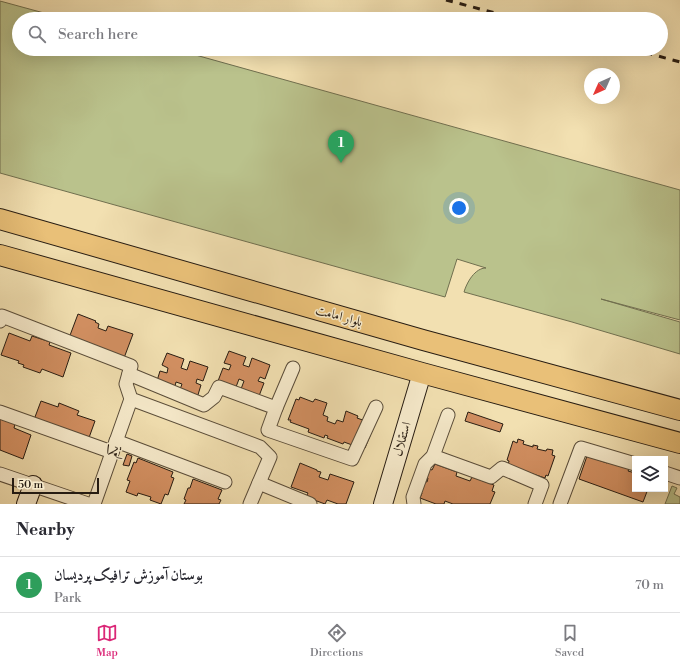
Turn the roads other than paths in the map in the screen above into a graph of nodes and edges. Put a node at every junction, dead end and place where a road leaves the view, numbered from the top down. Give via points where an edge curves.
1 (0, 219) edge
2 (0, 255) edge
3 (0, 321) edge
4 (430, 342) junction
5 (293, 368) dead end
6 (422, 373) junction
7 (129, 374) junction
8 (131, 399) junction
9 (376, 407) dead end
10 (276, 408) junction
11 (680, 410) edge
12 (0, 412) edge
13 (448, 414) dead end
14 (680, 443) edge
15 (114, 446) junction
16 (433, 456) junction
17 (632, 463) edge
18 (0, 474) edge
19 (668, 474) edge
20 (680, 478) edge
21 (225, 482) dead end
22 (259, 483) junction
23 (33, 485) junction
24 (26, 504) edge
25 (88, 504) edge
26 (94, 504) edge
27 (250, 504) edge
28 (310, 504) edge
29 (383, 504) edge
30 (414, 504) edge
31 (535, 504) edge
32 (560, 504) edge

1 - 4 main road, بلوار امامت
2 - 6 main road
3 - 7 street via 2,316 131,366
4 - 6 main road
4 - 11 main road, بلوار امامت
5 - 10 street
6 - 14 main road
6 - 29 main road, استقلال
7 - 8 street via 126,384
7 - 10 street via 204,405 214,397 219,387
8 - 15 street, یکم
8 - 22 street via 260,447 270,457
9 - 10 street via 352,459 268,430
12 - 15 street
13 - 16 street
15 - 21 street
15 - 26 street, یکم
16 - 30 street via 425,464 413,497
16 - 31 street via 491,477 502,468 542,485
17 - 32 street via 581,448
18 - 23 street
19 - 20 street
22 - 27 street
22 - 28 street
23 - 24 main road
23 - 25 street

